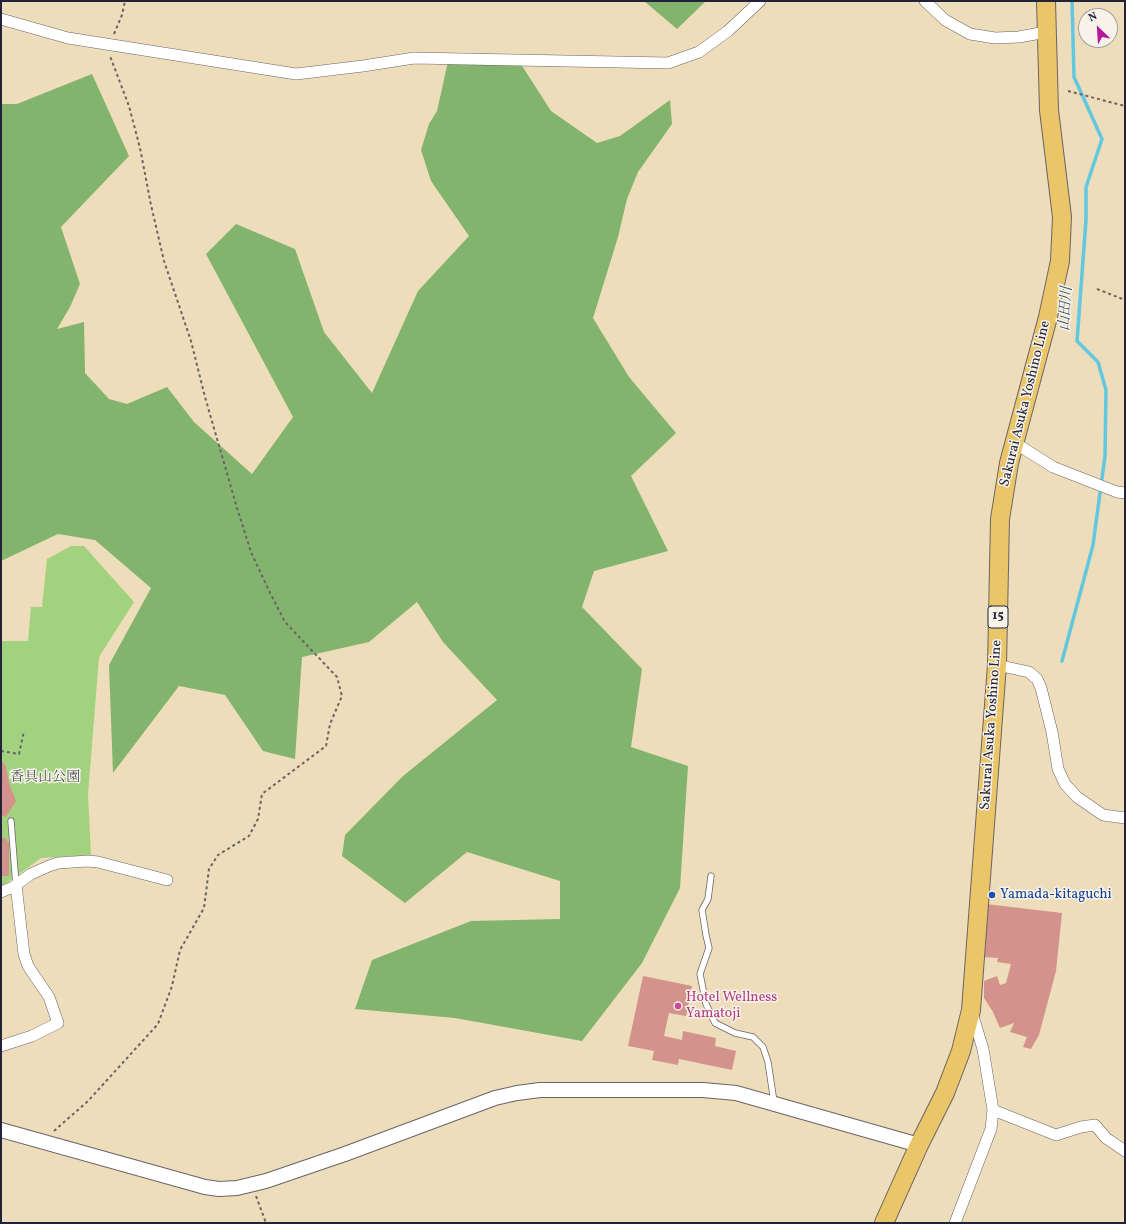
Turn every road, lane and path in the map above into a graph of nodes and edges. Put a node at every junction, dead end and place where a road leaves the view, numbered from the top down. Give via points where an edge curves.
1 (125, 1) edge
2 (760, 1) edge
3 (925, 1) edge
4 (1046, 1) edge
5 (1, 19) edge
6 (1046, 32) junction
7 (113, 36) dead end
8 (107, 49) dead end
9 (1068, 91) dead end
10 (1125, 106) edge
11 (1097, 289) dead end
12 (1125, 300) edge
13 (1015, 443) junction
14 (1125, 493) edge
15 (997, 665) junction
16 (24, 731) dead end
17 (1, 751) edge
18 (1125, 818) edge
19 (10, 821) dead end
20 (711, 876) dead end
21 (167, 880) dead end
22 (16, 885) junction
23 (1, 892) edge
24 (971, 1010) junction
25 (1, 1046) edge
26 (774, 1103) junction
27 (993, 1110) junction
28 (1, 1130) edge
29 (43, 1141) junction
30 (919, 1145) junction
31 (1125, 1151) edge
32 (252, 1185) junction
33 (266, 1223) edge
34 (884, 1223) edge
35 (955, 1223) edge

1 - 7 path
2 - 5 street via 728,31 699,52 668,63 414,58 296,74 68,38
3 - 6 street via 944,20 970,34 1001,38
4 - 6 main road, Sakurai Asuka Yoshino Line / 15
6 - 13 main road, Sakurai Asuka Yoshino Line / 15 via 1049,110 1062,217 1060,261
8 - 29 path via 129,106 164,261 191,341 237,508 252,552 285,622 338,677 342,696 330,724 326,746 262,794 258,819 249,836 218,855 209,869 204,908 180,950 172,986 158,1024 88,1101
9 - 10 path
11 - 12 path
13 - 14 street via 1053,467
13 - 15 main road, Sakurai Asuka Yoshino Line / 15 via 1009,463 1000,519
15 - 18 street via 1029,672 1037,679 1052,732 1058,769 1065,784 1103,815
15 - 24 main road, Sakurai Asuka Yoshino Line / 15
16 - 17 path via 18,754
19 - 22 lane
20 - 26 lane via 708,899 702,910 709,948 700,974 706,1004 715,1023 735,1033 753,1037 763,1047 768,1062
21 - 22 street via 88,861 49,866 31,874
22 - 23 street
22 - 25 street via 24,954 28,966 49,997 58,1023 32,1036
24 - 27 street via 983,1049
24 - 30 main road, Sakurai Asuka Yoshino Line / 15 via 961,1051 945,1093
26 - 30 street
26 - 32 street via 736,1093 708,1090 540,1090 517,1093 495,1098 345,1154
27 - 31 street via 1056,1135 1095,1125 1106,1138
27 - 35 street via 991,1129
28 - 29 street
29 - 32 street via 205,1187 231,1189
30 - 34 main road, Sakurai Asuka Yoshino Line / 15
32 - 33 path

